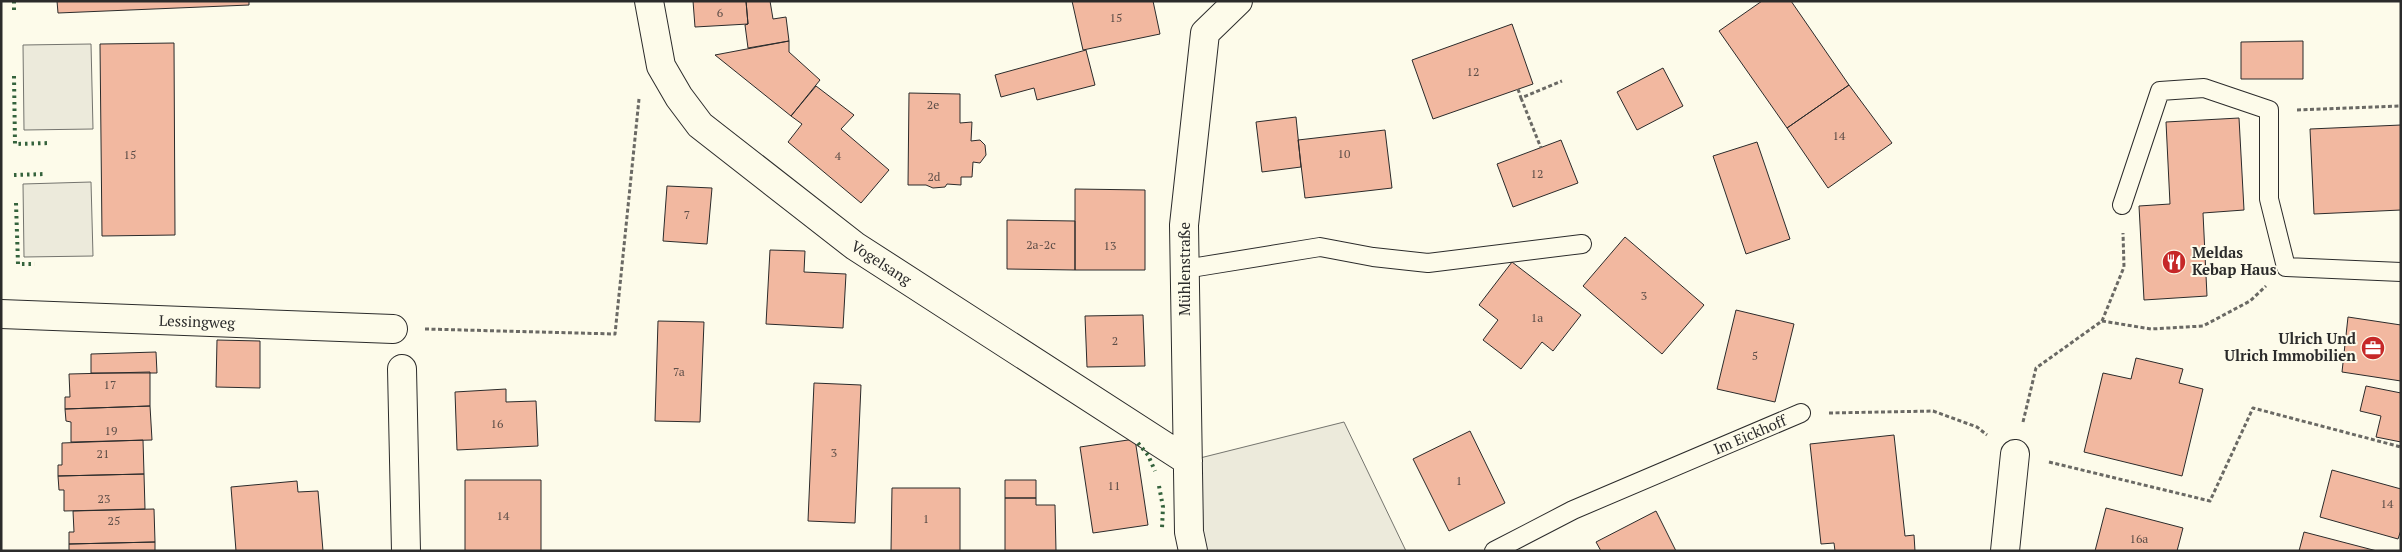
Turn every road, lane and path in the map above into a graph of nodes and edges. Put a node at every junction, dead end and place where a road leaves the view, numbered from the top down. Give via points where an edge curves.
1 (1238, 1) edge
2 (649, 2) edge
3 (1562, 81) dead end
4 (1518, 89) dead end
5 (640, 90) dead end
6 (1521, 98) junction
7 (2401, 106) edge
8 (2269, 110) junction
9 (1541, 148) dead end
10 (2122, 205) joint
11 (1582, 244) dead end
12 (2286, 267) junction
13 (1185, 269) junction
14 (2401, 272) edge
15 (1, 314) edge
16 (2102, 321) junction
17 (393, 329) joint
18 (402, 368) dead end
19 (1801, 413) joint
20 (2401, 447) edge
21 (2015, 454) junction
22 (1188, 460) junction
23 (406, 551) edge
24 (1194, 551) edge
25 (1494, 551) edge
26 (2005, 551) edge

1 - 13 street, Mühlenstraße via 1204,33 1184,225
2 - 22 street, Vogelsang via 661,66 700,125 855,246
3 - 6 path
4 - 6 path
5 - 17 path via 615,334
6 - 9 path
7 - 8 path
8 - 10 lane via 2204,88 2160,91
8 - 12 lane via 2269,199
10 - 16 path via 2124,267
11 - 13 lane via 1428,263 1320,247
12 - 14 lane
12 - 16 path via 2250,301 2203,326 2151,329
13 - 22 street, Mühlenstraße
15 - 17 street, Lessingweg
16 - 21 path via 2036,368
18 - 23 street
19 - 21 path, Im Eickhoff via 1933,411 1977,428
19 - 25 lane, Im Eickhoff via 1573,510
20 - 21 path via 2253,408 2210,501
21 - 26 street
22 - 24 street, Mühlenstraße via 1189,532

